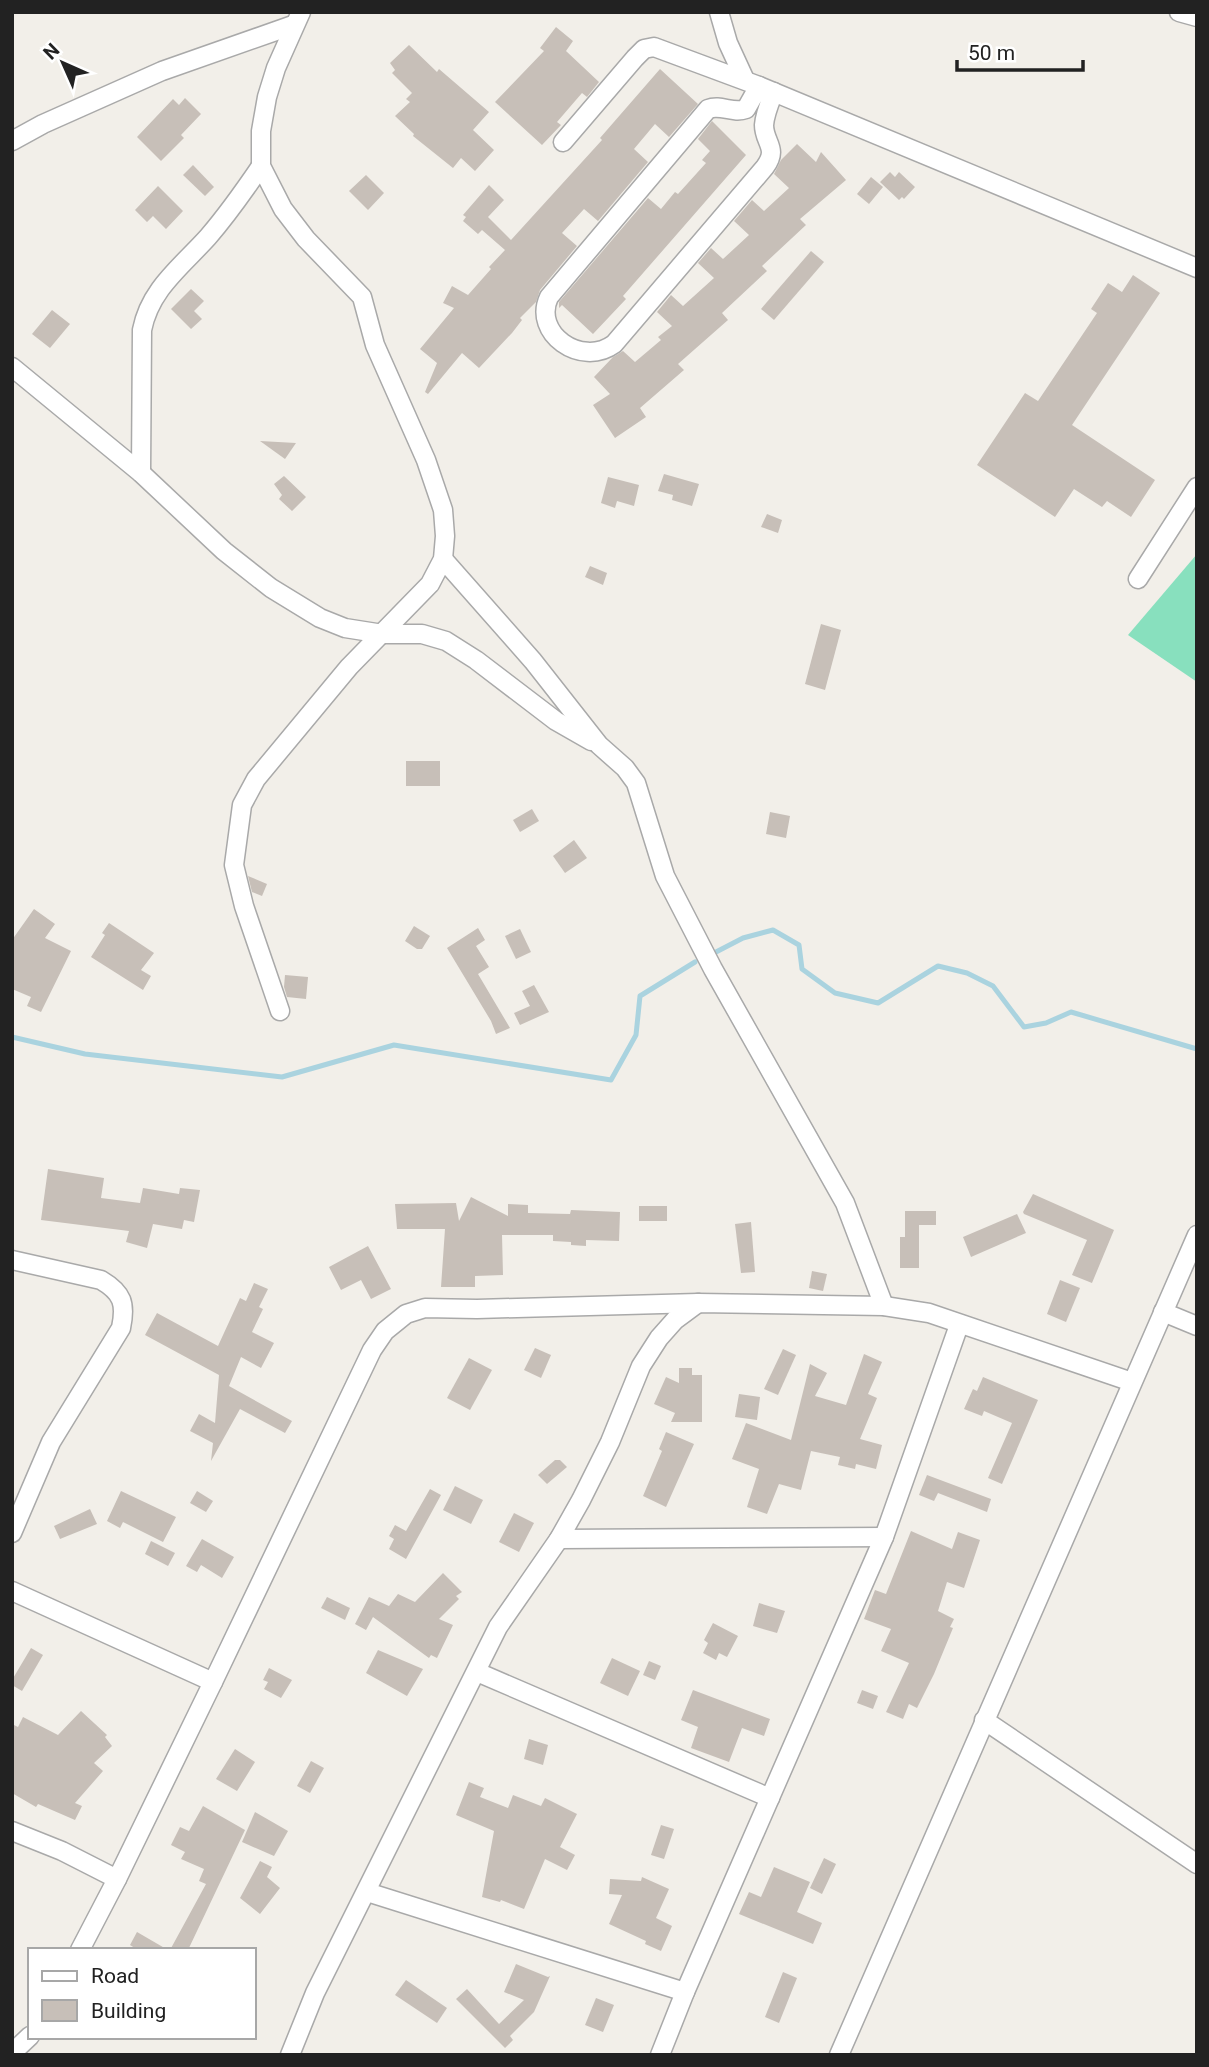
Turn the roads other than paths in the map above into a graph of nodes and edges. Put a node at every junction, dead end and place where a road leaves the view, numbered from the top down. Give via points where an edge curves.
1 (719, 12) edge
2 (1179, 12) edge
3 (1197, 17) edge
4 (297, 19) edge
5 (759, 86) junction
6 (12, 141) edge
7 (563, 142) dead end
8 (261, 166) junction
9 (1197, 268) edge
10 (12, 367) edge
11 (141, 473) junction
12 (1197, 487) edge
13 (443, 559) junction
14 (1138, 579) dead end
15 (383, 634) junction
16 (599, 745) junction
17 (280, 1011) dead end
18 (1197, 1235) edge
19 (12, 1260) edge
20 (698, 1303) junction
21 (884, 1306) junction
22 (1163, 1311) junction
23 (959, 1325) junction
24 (1197, 1326) edge
25 (1132, 1382) junction
26 (12, 1533) edge
27 (884, 1537) junction
28 (559, 1539) junction
29 (12, 1591) edge
30 (477, 1672) junction
31 (213, 1682) junction
32 (984, 1720) junction
33 (770, 1798) junction
34 (12, 1832) edge
35 (1197, 1864) edge
36 (117, 1880) junction
37 (367, 1892) junction
38 (81, 1948) edge
39 (685, 1992) junction
40 (28, 2038) edge
41 (12, 2053) edge
42 (290, 2055) edge
43 (660, 2055) edge
44 (839, 2055) edge

1 - 5 street via 728,43
2 - 3 street
4 - 6 street via 162,71
4 - 8 street via 267,97
5 - 5 street via 746,109 708,109 549,297 545,314 568,348 594,353 614,344 771,159
5 - 7 street via 654,47 644,49
5 - 9 street
8 - 11 street via 146,311
8 - 13 street via 283,209 306,239 362,297 375,345 443,510
10 - 11 street
11 - 15 street via 223,551 271,588 320,618 345,628
12 - 14 street
13 - 15 street via 430,584
13 - 16 street
15 - 16 street via 422,634 446,641 556,721
15 - 17 street via 348,667 256,779 242,805 234,865
16 - 21 street via 636,783 665,876 845,1203
18 - 22 street
19 - 26 street via 101,1280 122,1299 124,1311 121,1328 51,1442
20 - 21 street
20 - 28 street via 675,1320 641,1366 610,1442
20 - 31 street via 425,1308 405,1314 372,1350
21 - 23 street via 929,1312
22 - 24 street
22 - 25 street
23 - 25 street
23 - 27 street
25 - 32 street
27 - 28 street
27 - 33 street
28 - 30 street via 499,1627
29 - 31 street
30 - 33 street
30 - 37 street
31 - 36 street
32 - 35 street
32 - 44 street
33 - 39 street
34 - 36 street via 62,1851
36 - 38 street
37 - 39 street
37 - 42 street via 315,1993
39 - 43 street
40 - 41 street

